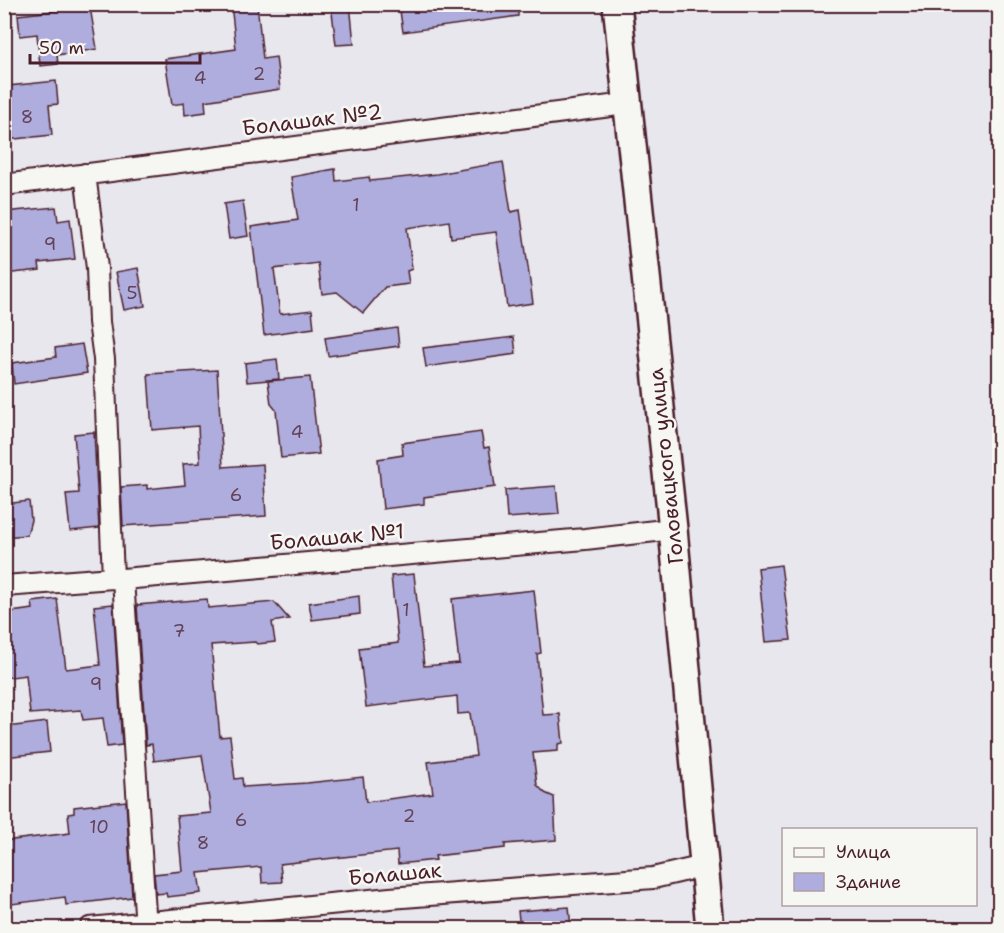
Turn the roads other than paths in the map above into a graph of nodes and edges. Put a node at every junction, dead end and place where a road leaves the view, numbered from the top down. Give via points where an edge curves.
1 (617, 4) edge
2 (626, 104) junction
3 (85, 174) junction
4 (4, 185) edge
5 (673, 529) junction
6 (118, 579) junction
7 (4, 586) edge
8 (704, 866) junction
9 (146, 926) edge
10 (90, 928) edge
11 (710, 928) edge

1 - 2 main road, Головацкого улица
2 - 3 street, Болашак №2
2 - 5 main road, Головацкого улица
3 - 4 street, Болашак №2
3 - 6 street via 97,268
5 - 6 street, Болашак №1
5 - 8 main road, Головацкого улица
6 - 7 street, Болашак №1
6 - 9 street
8 - 9 street, Болашак via 653,878 390,898
8 - 11 main road, Головацкого улица
9 - 10 street, Болашак

